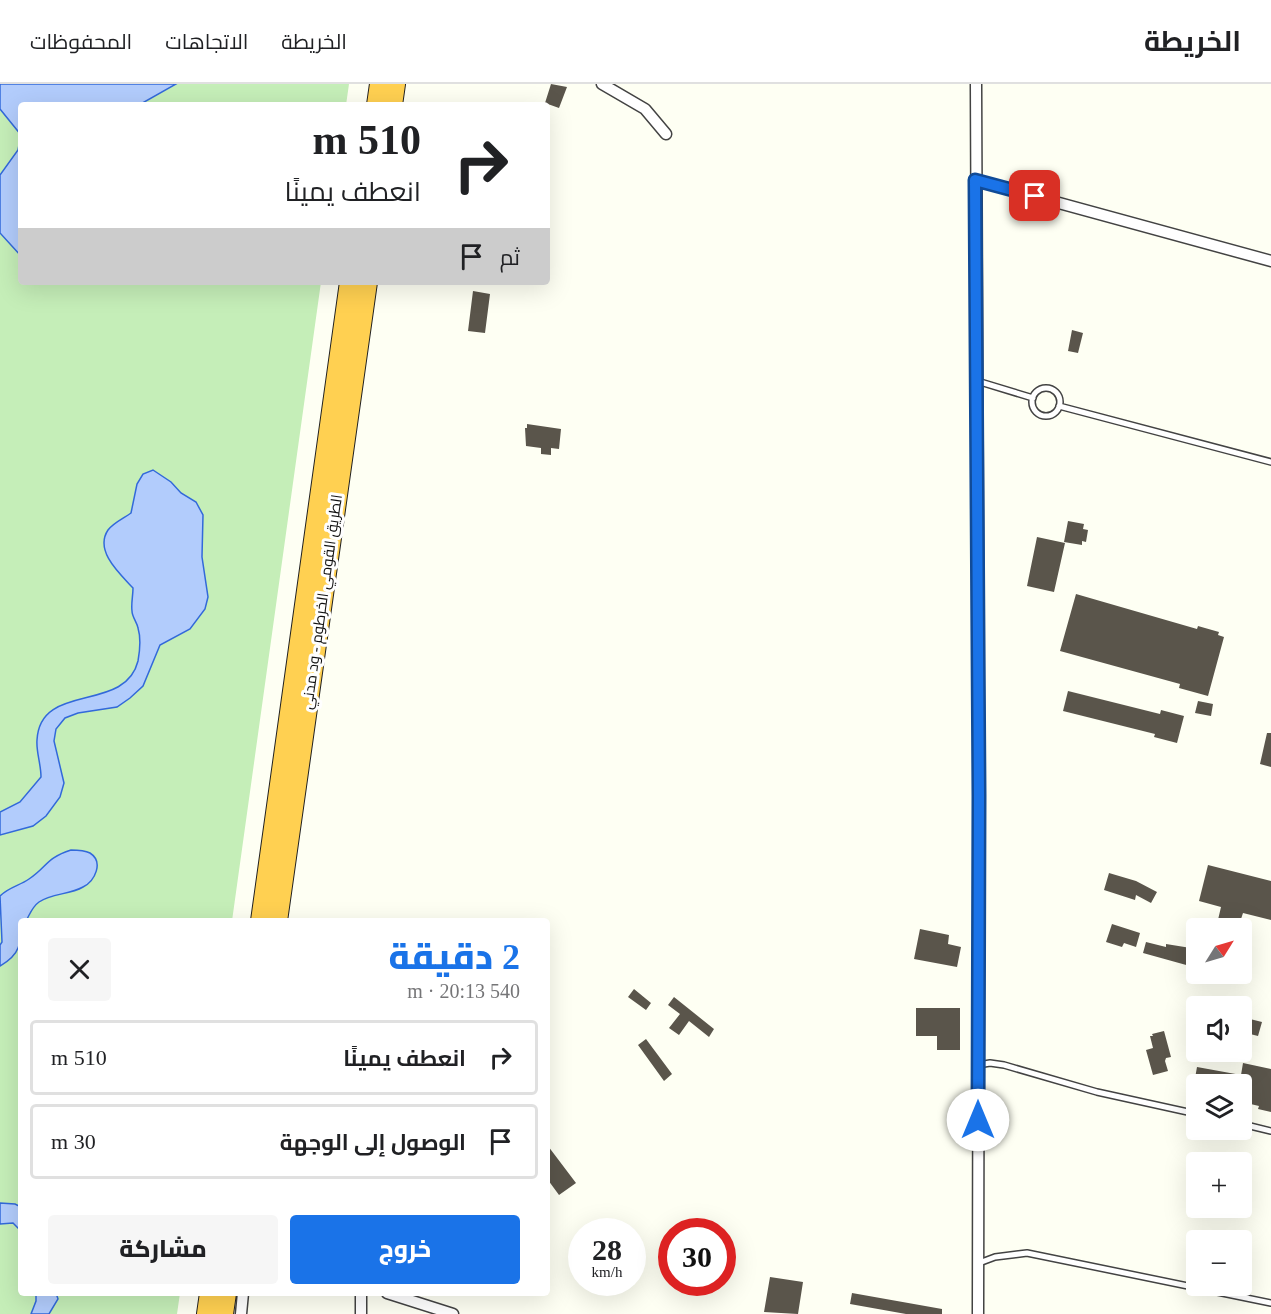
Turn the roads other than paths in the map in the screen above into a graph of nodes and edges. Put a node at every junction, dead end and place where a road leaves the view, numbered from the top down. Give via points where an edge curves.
1 (380, 84) edge
2 (395, 84) edge
3 (602, 84) edge
4 (976, 84) edge
5 (377, 102) edge
6 (392, 102) edge
7 (666, 134) dead end
8 (975, 180) junction
9 (1271, 261) edge
10 (351, 285) edge
11 (367, 285) edge
12 (976, 381) junction
13 (1033, 398) junction
14 (1059, 406) junction
15 (1271, 462) edge
16 (261, 918) edge
17 (277, 918) edge
18 (978, 1065) junction
19 (1186, 1112) edge
20 (1252, 1126) edge
21 (1271, 1131) edge
22 (979, 1263) junction
23 (210, 1296) edge
24 (226, 1296) edge
25 (243, 1296) edge
26 (361, 1296) edge
27 (396, 1296) edge
28 (1271, 1303) edge
29 (207, 1314) edge
30 (223, 1314) edge
31 (241, 1314) edge
32 (362, 1314) edge
33 (453, 1314) edge
34 (978, 1314) edge

1 - 5 highway
2 - 6 highway
3 - 7 street via 645,109
4 - 8 street
8 - 9 street
8 - 12 street
10 - 16 highway, الطريق القومي الخرطوم - ود مدني
11 - 17 highway, الطريق القومي الخرطوم - ود مدني
12 - 13 lane
12 - 18 street
13 - 14 lane via 1034,408 1041,414 1051,414
13 - 14 lane via 1041,389 1051,389 1058,395
14 - 15 lane
18 - 19 lane via 1004,1065 1097,1092
18 - 22 street
20 - 21 lane
22 - 28 lane via 1027,1253
22 - 34 street
23 - 29 highway
24 - 30 highway
25 - 31 street
26 - 32 street
27 - 33 street

